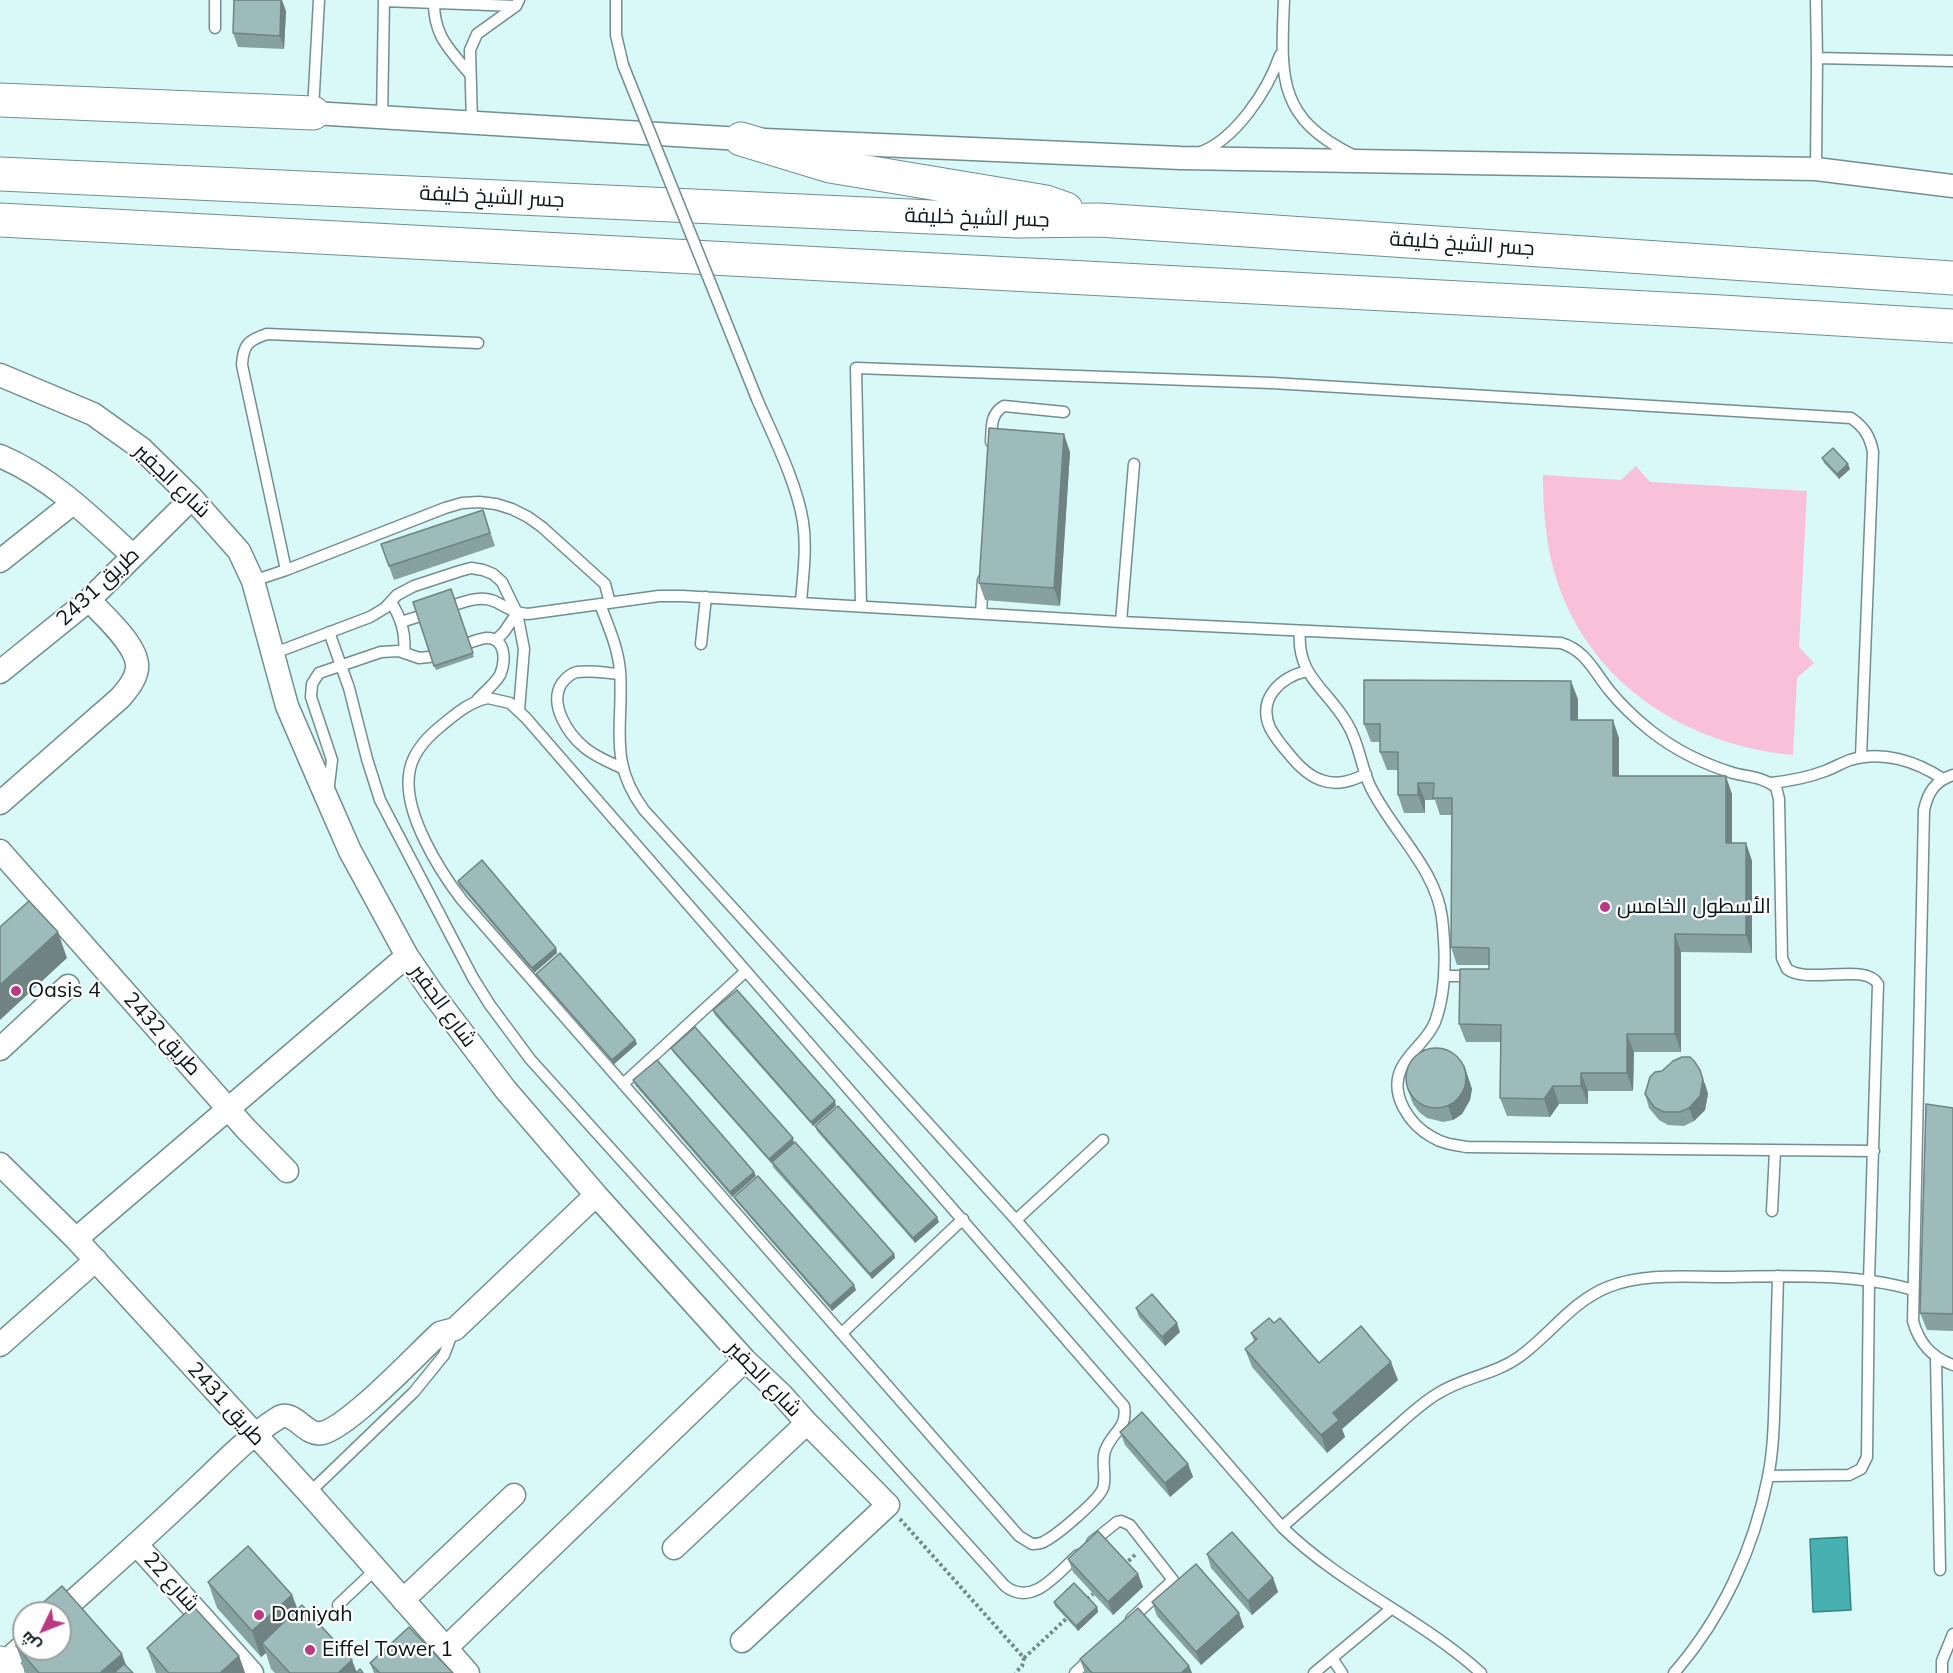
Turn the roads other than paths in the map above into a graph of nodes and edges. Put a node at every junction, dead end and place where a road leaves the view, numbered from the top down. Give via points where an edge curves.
1 (215, 0) edge
2 (319, 0) edge
3 (434, 0) edge
4 (616, 0) edge
5 (1284, 0) edge
6 (1816, 0) edge
7 (384, 1) edge
8 (518, 3) edge
9 (215, 28) dead end
10 (1281, 52) junction
11 (1817, 58) junction
12 (1953, 61) edge
13 (470, 74) junction
14 (0, 100) edge
15 (382, 109) junction
16 (313, 113) junction
17 (472, 124) junction
18 (741, 139) junction
19 (1181, 158) junction
20 (1368, 162) junction
21 (1816, 169) junction
22 (0, 174) edge
23 (1953, 186) edge
24 (0, 220) edge
25 (1099, 220) junction
26 (1953, 278) edge
27 (1953, 326) edge
28 (478, 343) dead end
29 (0, 375) edge
30 (1064, 412) dead end
31 (0, 456) edge
32 (990, 459) edge
33 (1134, 464) dead end
34 (192, 498) junction
35 (73, 503) junction
36 (133, 555) junction
37 (0, 561) edge
38 (984, 565) edge
39 (286, 570) junction
40 (253, 581) junction
41 (706, 597) junction
42 (89, 600) junction
43 (391, 602) junction
44 (801, 602) junction
45 (605, 603) junction
46 (861, 605) junction
47 (517, 613) junction
48 (981, 613) junction
49 (401, 622) junction
50 (1121, 622) junction
51 (1300, 631) junction
52 (329, 632) junction
53 (496, 640) junction
54 (701, 644) dead end
55 (404, 653) junction
56 (272, 654) junction
57 (341, 665) junction
58 (1307, 670) junction
59 (0, 672) edge
60 (620, 674) junction
61 (477, 700) junction
62 (519, 710) junction
63 (1861, 758) junction
64 (622, 768) junction
65 (1366, 774) junction
66 (1948, 777) edge
67 (1771, 783) junction
68 (325, 794) junction
69 (0, 803) edge
70 (0, 851) edge
71 (407, 956) junction
72 (746, 971) junction
73 (1444, 976) junction
74 (1485, 976) edge
75 (68, 986) dead end
76 (0, 1049) edge
77 (623, 1084) junction
78 (229, 1108) junction
79 (1103, 1140) dead end
80 (1774, 1151) junction
81 (1874, 1151) junction
82 (0, 1164) edge
83 (287, 1171) dead end
84 (596, 1195) junction
85 (1772, 1211) dead end
86 (963, 1220) junction
87 (1016, 1220) junction
88 (76, 1239) junction
89 (96, 1260) junction
90 (1778, 1276) junction
91 (1869, 1281) junction
92 (1914, 1290) junction
93 (455, 1329) junction
94 (842, 1333) junction
95 (0, 1346) edge
96 (1936, 1357) junction
97 (745, 1360) junction
98 (1953, 1365) edge
99 (807, 1423) junction
100 (254, 1435) junction
101 (1768, 1476) junction
102 (309, 1493) junction
103 (514, 1495) dead end
104 (1282, 1527) junction
105 (137, 1545) junction
106 (674, 1548) dead end
107 (376, 1569) junction
108 (1940, 1570) dead end
109 (403, 1599) junction
110 (72, 1602) edge
111 (338, 1605) dead end
112 (1391, 1609) junction
113 (1124, 1626) edge
114 (1953, 1634) edge
115 (742, 1641) dead end
116 (446, 1648) junction
117 (1099, 1650) edge
118 (1953, 1657) edge
119 (1332, 1659) junction
120 (1942, 1661) junction
121 (252, 1673) edge
122 (468, 1673) edge
123 (1075, 1673) edge
124 (1314, 1673) edge
125 (1342, 1673) edge
126 (1481, 1673) edge
127 (1674, 1673) edge
128 (1942, 1673) edge

1 - 9 lane
2 - 16 lane
3 - 13 lane via 433,15 443,43
4 - 44 lane, bridge via 616,34 623,65 783,461 803,522
5 - 10 lane
6 - 11 lane
7 - 8 lane
7 - 15 lane
8 - 13 lane via 477,34 470,50
10 - 19 lane via 1272,78 1247,116 1205,151
10 - 20 lane via 1284,81 1294,106 1331,144
11 - 12 lane
11 - 21 lane
13 - 17 lane
14 - 16 highway
15 - 16 street
15 - 17 street
17 - 18 street
18 - 19 street
18 - 25 highway via 830,166 1046,202
19 - 20 street
20 - 21 street
21 - 23 street
22 - 25 highway, جسر الشيخ خليفة via 1006,221
24 - 27 highway
25 - 26 highway, جسر الشيخ خليفة
28 - 39 lane via 267,334 251,340 242,353 242,364
29 - 34 street, شارع الجفير via 93,414 142,448
30 - 32 lane via 1004,406 992,423
31 - 35 street via 39,477
33 - 50 lane
34 - 36 street, طريق 2431
34 - 40 street, شارع الجفير via 239,551
35 - 36 street
35 - 37 street
36 - 42 street, طريق 2431
38 - 48 lane
39 - 40 lane
39 - 45 lane via 445,508 479,502 512,509 542,527 605,584
40 - 56 street, شارع الجفير
41 - 44 lane
41 - 45 lane via 659,596
41 - 54 lane
42 - 59 street, طريق 2431
42 - 69 street via 134,652 134,679 120,698
43 - 47 lane via 414,586 471,568 493,574
43 - 49 lane
43 - 52 lane via 370,617
44 - 46 lane
45 - 47 lane
45 - 60 lane
46 - 48 lane
46 - 63 lane via 856,368 1272,383 1851,418 1868,433 1872,452
47 - 49 lane via 487,599 477,599
47 - 53 lane
47 - 62 lane via 524,649
48 - 50 lane
49 - 55 lane
50 - 51 lane
51 - 58 lane via 1301,659
51 - 67 lane via 1569,645 1583,655 1609,691 1653,733 1706,763
52 - 56 lane
52 - 57 lane
53 - 55 lane via 479,640 429,657
53 - 61 lane via 504,653 500,674
55 - 57 lane via 390,650
56 - 68 street, شارع الجفير via 287,706
57 - 68 lane via 319,673 312,684 311,696 332,760
57 - 113 lane via 370,770 390,820 473,978 530,1059 1005,1586 1019,1594 1035,1591 1113,1524 1122,1521 1130,1525 1173,1580
58 - 65 lane via 1348,724 1359,745
58 - 65 lane via 1279,683 1270,696 1269,726 1293,759 1322,780 1352,781
60 - 64 lane
60 - 64 lane via 575,673 558,689 558,702 575,740
61 - 62 lane via 499,699
61 - 77 lane via 434,732 412,762 409,788 420,828 438,866 462,900
62 - 72 lane
63 - 66 lane via 1901,759
63 - 67 lane via 1808,777
64 - 87 lane via 644,810
65 - 73 lane via 1380,804 1437,892
66 - 92 lane via 1933,787 1924,810
67 - 81 lane via 1779,792 1783,964 1792,973 1865,975 1878,984
68 - 71 street, شارع الجفير via 350,851
70 - 78 street, طريق 2432
71 - 78 street
71 - 84 street, شارع الجفير via 479,1058
72 - 77 lane
72 - 86 lane
73 - 74 lane
73 - 80 lane via 1435,1024 1406,1059 1398,1087 1409,1116 1434,1139 1467,1147
75 - 76 street
77 - 94 lane
78 - 83 street, طريق 2432
78 - 88 street
79 - 87 lane
80 - 81 lane
80 - 85 lane
81 - 91 lane
82 - 88 street, طريق 2431
84 - 93 street
84 - 97 street, شارع الجفير
86 - 94 lane
86 - 94 lane via 1124,1406 1123,1426 1105,1451 1105,1481 1099,1496 1046,1541 1024,1541
87 - 104 lane
88 - 89 street, طريق 2431
89 - 95 street
89 - 100 street, طريق 2431
90 - 91 lane
90 - 101 lane via 1773,1437
90 - 104 lane via 1655,1277 1607,1287 1565,1314 1519,1357 1435,1394
91 - 92 lane
91 - 101 lane via 1867,1445 1862,1469 1850,1475
92 - 96 lane via 1916,1331
93 - 100 street via 440,1333 348,1419 325,1432 311,1433 281,1416
93 - 102 lane via 444,1355 414,1392
96 - 98 lane
96 - 108 lane
97 - 99 street, شارع الجفير
97 - 116 street
99 - 106 street
99 - 115 street, شارع الجفير via 888,1505
100 - 102 street, طريق 2431
100 - 105 street, شارع 22
101 - 127 lane via 1760,1511 1732,1585 1712,1622
102 - 107 street, طريق 2431
103 - 109 street
104 - 112 lane via 1324,1564
105 - 110 street, شارع 22
105 - 121 street, شارع 22
107 - 109 street, طريق 2431
107 - 111 lane
109 - 116 street, طريق 2431
112 - 119 lane
112 - 126 lane
114 - 120 lane
116 - 122 street, طريق 2431
117 - 123 lane
118 - 120 lane
119 - 124 lane
119 - 125 lane
120 - 128 lane

